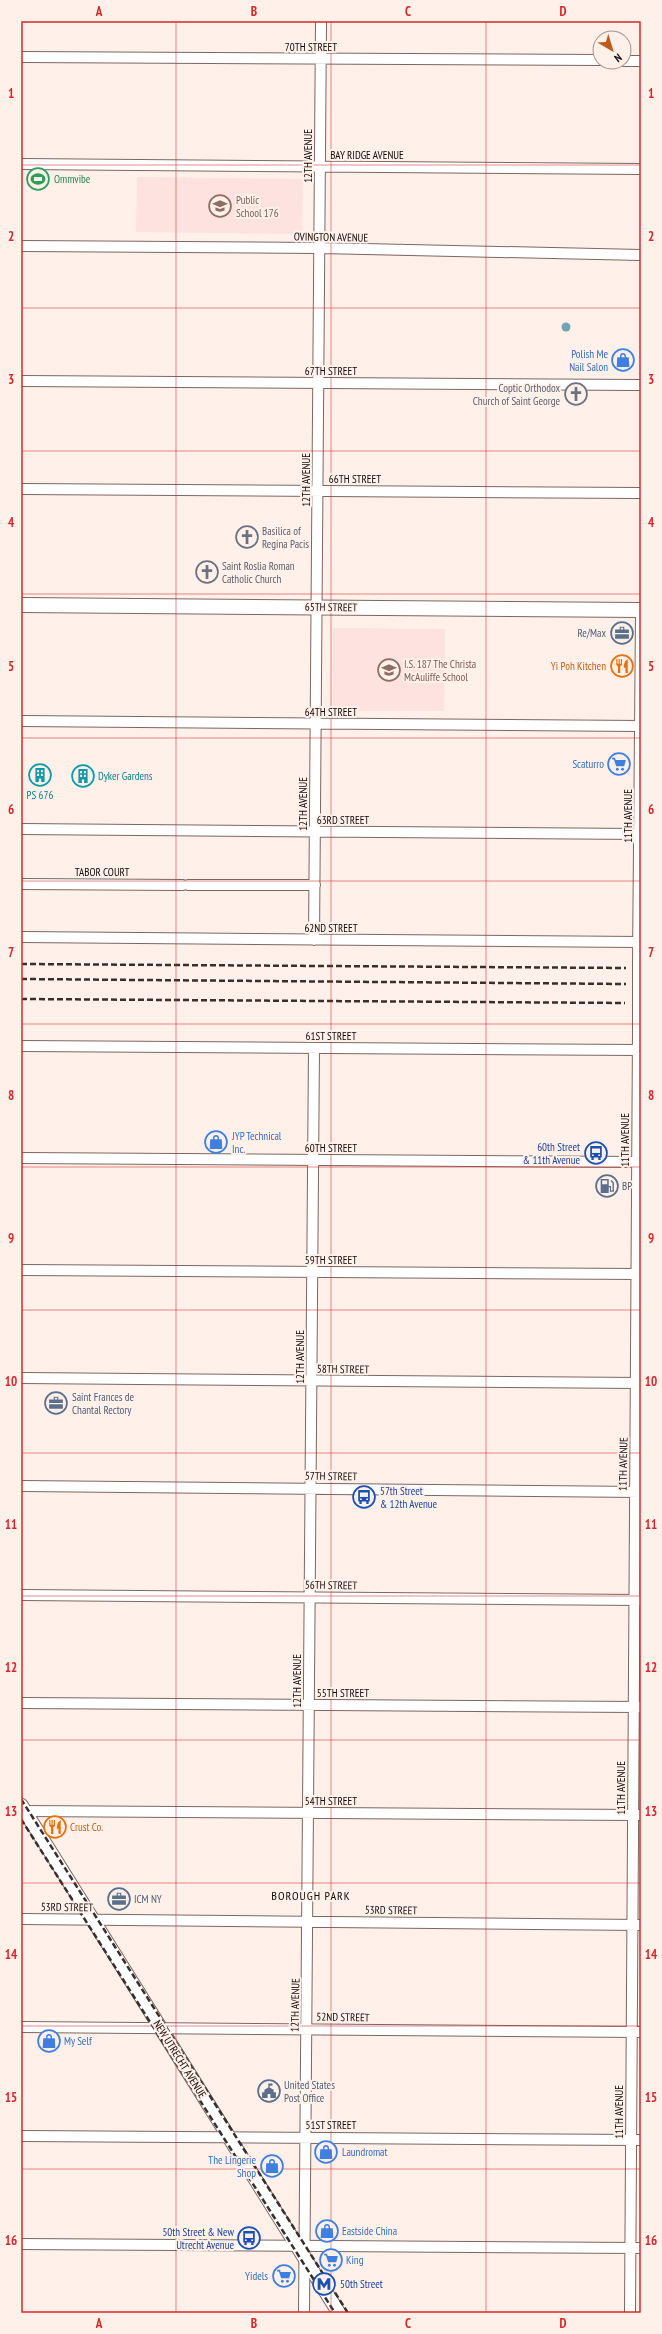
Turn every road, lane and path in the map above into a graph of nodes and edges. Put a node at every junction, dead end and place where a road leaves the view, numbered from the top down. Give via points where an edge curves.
1 (321, 21) edge
2 (21, 57) edge
3 (321, 58) junction
4 (592, 60) edge
5 (21, 164) edge
6 (320, 167) junction
7 (641, 169) edge
8 (21, 246) edge
9 (319, 248) junction
10 (641, 255) edge
11 (21, 381) edge
12 (318, 383) junction
13 (641, 385) edge
14 (21, 489) edge
15 (318, 491) junction
16 (641, 493) edge
17 (21, 605) edge
18 (317, 607) junction
19 (641, 610) edge
20 (641, 616) edge
21 (21, 721) edge
22 (316, 724) junction
23 (641, 726) edge
24 (21, 829) edge
25 (315, 832) junction
26 (640, 834) edge
27 (21, 884) edge
28 (314, 885) junction
29 (21, 938) edge
30 (314, 940) junction
31 (640, 942) edge
32 (21, 1046) edge
33 (314, 1048) junction
34 (639, 1050) edge
35 (21, 1158) edge
36 (313, 1160) junction
37 (639, 1162) edge
38 (21, 1270) edge
39 (312, 1272) junction
40 (639, 1274) edge
41 (21, 1378) edge
42 (312, 1380) junction
43 (639, 1383) edge
44 (21, 1486) edge
45 (311, 1488) junction
46 (638, 1492) edge
47 (21, 1594) edge
48 (310, 1596) junction
49 (638, 1600) edge
50 (21, 1703) edge
51 (309, 1705) junction
52 (637, 1707) edge
53 (22, 1809) edge
54 (309, 1813) junction
55 (637, 1815) edge
56 (21, 1919) edge
57 (92, 1920) junction
58 (308, 1921) junction
59 (637, 1925) edge
60 (21, 2027) edge
61 (161, 2028) junction
62 (307, 2029) junction
63 (636, 2032) edge
64 (21, 2136) edge
65 (229, 2136) junction
66 (306, 2137) junction
67 (636, 2140) edge
68 (21, 2244) edge
69 (630, 2248) junction
70 (641, 2248) edge
71 (302, 2250) junction
72 (304, 2313) edge
73 (340, 2313) edge
74 (630, 2313) edge

1 - 3 street, 12TH AVENUE
2 - 3 street, 70TH STREET
3 - 4 street, 70TH STREET
3 - 6 street, 12TH AVENUE
5 - 6 street, BAY RIDGE AVENUE
6 - 7 street, BAY RIDGE AVENUE
6 - 9 street, 12TH AVENUE
8 - 9 street, OVINGTON AVENUE
9 - 10 street, OVINGTON AVENUE
9 - 12 street, 12TH AVENUE
11 - 12 street, 67TH STREET
12 - 13 street, 67TH STREET
12 - 15 street, 12TH AVENUE
14 - 15 street, 66TH STREET
15 - 16 street, 66TH STREET
15 - 18 street, 12TH AVENUE
17 - 18 main road, 65TH STREET
18 - 19 main road, 65TH STREET
18 - 22 street, 12TH AVENUE
20 - 23 street, 11TH AVENUE
21 - 22 street, 64TH STREET
22 - 23 street, 64TH STREET
22 - 25 street, 12TH AVENUE
23 - 26 street, 11TH AVENUE
24 - 25 street, 63RD STREET
25 - 26 street, 63RD STREET
25 - 28 street, 12TH AVENUE
26 - 31 street, 11TH AVENUE
27 - 28 street, TABOR COURT
28 - 30 street, 12TH AVENUE
29 - 30 street, 62ND STREET
30 - 31 street, 62ND STREET
31 - 34 street, 11TH AVENUE, bridge
32 - 33 street, 61ST STREET
33 - 34 street, 61ST STREET
33 - 36 street, 12TH AVENUE
34 - 37 street, 11TH AVENUE
35 - 36 street, 60TH STREET
36 - 37 street, 60TH STREET
36 - 39 street, 12TH AVENUE
37 - 40 street, 11TH AVENUE
38 - 39 street, 59TH STREET
39 - 40 street, 59TH STREET
39 - 42 street, 12TH AVENUE
40 - 43 street, 11TH AVENUE
41 - 42 street, 58TH STREET
42 - 43 street, 58TH STREET
42 - 45 street, 12TH AVENUE
43 - 46 street, 11TH AVENUE
44 - 45 street, 57TH STREET
45 - 46 street, 57TH STREET
45 - 48 street, 12TH AVENUE
46 - 49 street, 11TH AVENUE
47 - 48 street, 56TH STREET
48 - 49 street, 56TH STREET
48 - 51 street, 12TH AVENUE
49 - 52 street, 11TH AVENUE
50 - 51 street, 55TH STREET
51 - 52 street, 55TH STREET
51 - 54 street, 12TH AVENUE
52 - 55 street, 11TH AVENUE
53 - 54 street, 54TH STREET
53 - 57 street, NEW UTRECHT AVENUE
54 - 55 street, 54TH STREET
54 - 58 street, 12TH AVENUE
55 - 59 street, 11TH AVENUE
56 - 57 street, 53RD STREET
57 - 58 street, 53RD STREET
57 - 61 street, NEW UTRECHT AVENUE
58 - 59 street, 53RD STREET
58 - 62 street, 12TH AVENUE
59 - 63 street, 11TH AVENUE
60 - 61 street, 52ND STREET
61 - 62 street, 52ND STREET
61 - 65 street, NEW UTRECHT AVENUE
62 - 63 street, 52ND STREET
62 - 66 street, 12TH AVENUE
63 - 67 street, 11TH AVENUE
64 - 65 street, 51ST STREET
65 - 66 street, 51ST STREET
65 - 71 street, NEW UTRECHT AVENUE
66 - 67 street, 51ST STREET
66 - 71 street, 12TH AVENUE
67 - 69 street, 11TH AVENUE
68 - 71 street
69 - 70 street
69 - 71 street
69 - 74 street, 11TH AVENUE
71 - 72 street, 12TH AVENUE
71 - 73 street, NEW UTRECHT AVENUE

